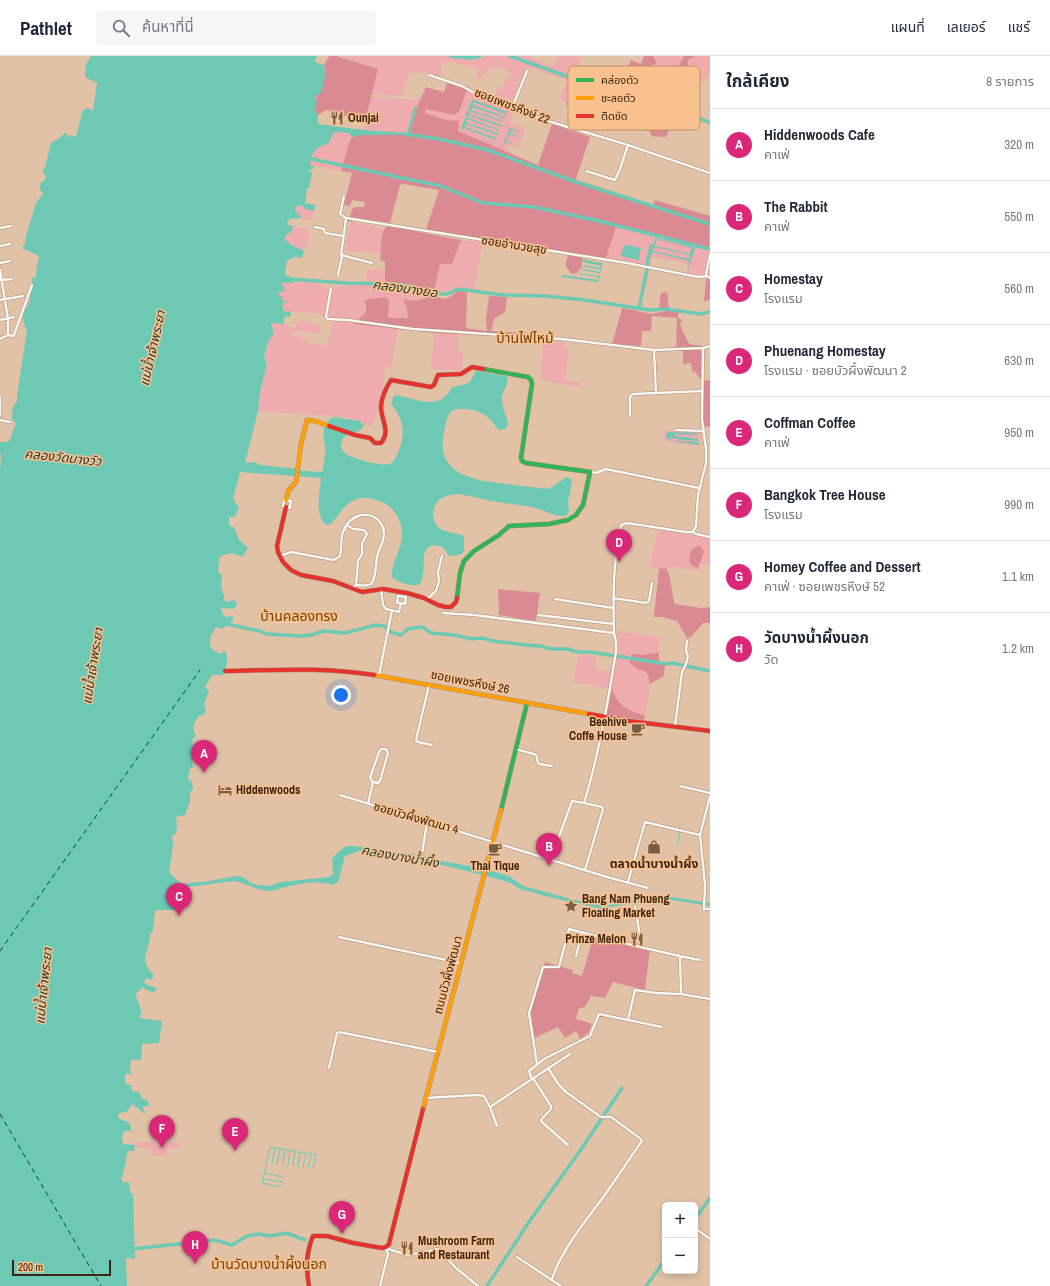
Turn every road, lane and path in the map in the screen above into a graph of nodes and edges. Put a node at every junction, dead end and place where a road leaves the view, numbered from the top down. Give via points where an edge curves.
1 (527, 71) dead end
2 (429, 75) dead end
3 (512, 108) junction
4 (568, 127) edge
5 (578, 130) edge
6 (628, 145) junction
7 (586, 171) dead end
8 (710, 173) edge
9 (344, 196) dead end
10 (346, 218) junction
11 (11, 226) dead end
12 (315, 227) dead end
13 (0, 228) edge
14 (343, 236) junction
15 (10, 244) dead end
16 (0, 246) edge
17 (710, 255) edge
18 (342, 256) junction
19 (10, 261) dead end
20 (0, 263) edge
21 (372, 263) dead end
22 (0, 270) edge
23 (338, 275) dead end
24 (708, 277) edge
25 (12, 279) dead end
26 (1, 280) edge
27 (32, 285) dead end
28 (331, 288) dead end
29 (23, 296) dead end
30 (5, 299) junction
31 (0, 300) edge
32 (14, 318) dead end
33 (8, 319) junction
34 (0, 320) edge
35 (8, 335) junction
36 (0, 339) edge
37 (710, 346) edge
38 (702, 348) junction
39 (654, 350) junction
40 (702, 391) junction
41 (656, 393) junction
42 (0, 397) edge
43 (0, 415) edge
44 (630, 416) dead end
45 (0, 420) edge
46 (10, 422) dead end
47 (676, 430) dead end
48 (703, 431) junction
49 (590, 472) junction
50 (699, 488) junction
51 (286, 500) joint
52 (286, 507) joint
53 (347, 525) junction
54 (693, 532) junction
55 (710, 537) edge
56 (280, 556) junction
57 (442, 556) dead end
58 (652, 583) dead end
59 (356, 585) junction
60 (352, 589) junction
61 (381, 589) junction
62 (556, 598) dead end
63 (613, 598) junction
64 (427, 599) junction
65 (401, 604) dead end
66 (613, 608) junction
67 (392, 610) junction
68 (443, 613) dead end
69 (538, 615) dead end
70 (614, 624) junction
71 (614, 633) junction
72 (687, 641) dead end
73 (225, 671) dead end
74 (379, 676) junction
75 (430, 684) junction
76 (527, 703) junction
77 (606, 716) junction
78 (675, 726) junction
79 (710, 731) edge
80 (432, 745) dead end
81 (515, 749) junction
82 (552, 766) dead end
83 (373, 782) junction
84 (680, 786) dead end
85 (710, 793) edge
86 (340, 795) dead end
87 (710, 796) edge
88 (584, 803) junction
89 (368, 804) junction
90 (427, 822) junction
91 (700, 835) junction
92 (493, 841) junction
93 (422, 854) dead end
94 (551, 859) junction
95 (585, 870) junction
96 (628, 882) junction
97 (648, 888) dead end
98 (635, 906) dead end
99 (710, 909) edge
100 (582, 932) junction
101 (339, 937) dead end
102 (640, 947) junction
103 (576, 956) dead end
104 (680, 956) junction
105 (700, 960) dead end
106 (460, 963) junction
107 (681, 994) junction
108 (710, 999) edge
109 (628, 1020) junction
110 (662, 1027) dead end
111 (438, 1052) junction
112 (570, 1054) dead end
113 (537, 1064) junction
114 (329, 1068) dead end
115 (548, 1068) junction
116 (532, 1079) junction
117 (426, 1098) junction
118 (490, 1107) junction
119 (497, 1126) dead end
120 (568, 1145) dead end
121 (698, 1230) edge
122 (710, 1239) edge
123 (385, 1248) junction
124 (517, 1257) dead end
125 (552, 1279) junction
126 (309, 1286) edge
127 (380, 1286) edge
128 (478, 1286) edge
129 (561, 1286) edge

1 - 3 street
2 - 3 street, ซอยเพชรหึงษ์ 22
3 - 4 street, ซอยเพชรหึงษ์ 22
5 - 6 street, ซอยเพชรหึงษ์ 22
6 - 7 street via 615,180
6 - 8 street, ซอยเพชรหึงษ์ 22
9 - 10 street via 340,214
10 - 14 street
10 - 24 street, ซอยอำนวยสุข
11 - 13 street
12 - 14 street via 324,229 325,233
14 - 18 street via 340,253
15 - 16 street
17 - 24 street
18 - 21 street
18 - 23 street
19 - 20 street
22 - 26 street
25 - 26 street
26 - 30 street
27 - 35 street via 14,335
28 - 39 street via 326,314 328,319 413,329 562,339
29 - 30 street
30 - 31 street
30 - 33 street
32 - 33 street
33 - 34 street
33 - 35 street
35 - 36 street
37 - 38 street
38 - 39 street
38 - 40 street
39 - 41 street
40 - 41 street
40 - 48 street
41 - 44 street via 631,395
42 - 43 street
45 - 46 street
47 - 48 street
48 - 50 street via 706,463
49 - 50 street via 606,470
49 - 51 street via 522,461 531,380 472,367 460,374 440,374 431,387 391,380 381,403 386,429 384,440 380,443 313,420 306,421 296,482 288,491
49 - 64 street via 583,506 576,514 563,522 506,528 464,561 454,605 442,607
50 - 54 street via 696,526
51 - 52 street via 291,501 290,508
52 - 56 street via 277,546
53 - 56 street via 341,538 340,556 334,560 291,552
53 - 59 street via 353,529 364,530 367,534 358,561
53 - 59 street via 359,516 369,515 378,519 383,531 384,539 377,556 372,583 365,586
54 - 55 street
54 - 63 street via 622,523 616,548
56 - 60 street via 285,565 302,576 337,582
57 - 64 street via 436,591
58 - 63 street via 649,601 646,603
59 - 60 street
60 - 61 street via 369,592
61 - 64 street via 419,595
61 - 67 street via 384,608
62 - 66 street
63 - 66 street
65 - 67 street via 399,612
66 - 70 street
67 - 74 street
68 - 71 street
69 - 70 street
70 - 71 street
71 - 77 street via 617,653
72 - 78 street via 688,656 681,676
73 - 74 street, ซอยเพชรหึงษ์ 26 via 312,669
74 - 75 street, ซอยเพชรหึงษ์ 26
75 - 76 street, ซอยเพชรหึงษ์ 26
75 - 80 street via 416,740
76 - 77 street, ซอยเพชรหึงษ์ 26
76 - 81 street, ถนนบัวผึ้งพัฒนา
77 - 78 street, ซอยเพชรหึงษ์ 26
77 - 88 street
78 - 79 street, ซอยเพชรหึงษ์ 26
81 - 82 street via 534,754 539,764
81 - 92 street, ถนนบัวผึ้งพัฒนา
83 - 83 street via 370,778 379,752 386,749 388,753 380,781
83 - 89 street
84 - 85 street
86 - 89 street, ซอยบัวผึ้งพัฒนา 4
87 - 91 street
88 - 94 street via 572,801
88 - 95 street via 602,806 603,809
89 - 90 street, ซอยบัวผึ้งพัฒนา 4
90 - 92 street, ซอยบัวผึ้งพัฒนา 4
90 - 93 street
91 - 96 street via 645,822
91 - 99 street via 705,885 704,909
92 - 94 street, ซอยบัวผึ้งพัฒนา 4
92 - 106 street, ถนนบัวผึ้งพัฒนา
94 - 95 street, ซอยบัวผึ้งพัฒนา 4
95 - 96 street, ซอยบัวผึ้งพัฒนา 4
96 - 97 street, ซอยบัวผึ้งพัฒนา 4
98 - 102 street
100 - 102 street
100 - 103 street
100 - 113 street via 569,929 559,967 543,967 529,1013
101 - 106 street
102 - 104 street
104 - 105 street
104 - 107 street
106 - 111 street, ถนนบัวผึ้งพัฒนา
107 - 108 street
107 - 109 street via 635,990
109 - 110 street
109 - 113 street via 599,1014 590,1036
111 - 114 street via 339,1032
111 - 117 street, ถนนบัวผึ้งพัฒนา
112 - 115 street
113 - 116 street via 529,1071
115 - 116 street
115 - 125 street via 558,1085 566,1092 601,1117 611,1116 642,1141 579,1230
116 - 118 street
116 - 120 street via 551,1106 542,1122
117 - 118 street via 477,1095 485,1098
117 - 123 street, ถนนบัวผึ้งพัฒนา via 389,1244
118 - 119 street
121 - 122 street
123 - 126 street via 313,1236 306,1261
123 - 127 street via 388,1254
123 - 128 street via 408,1255 438,1249
124 - 125 street
125 - 129 street

